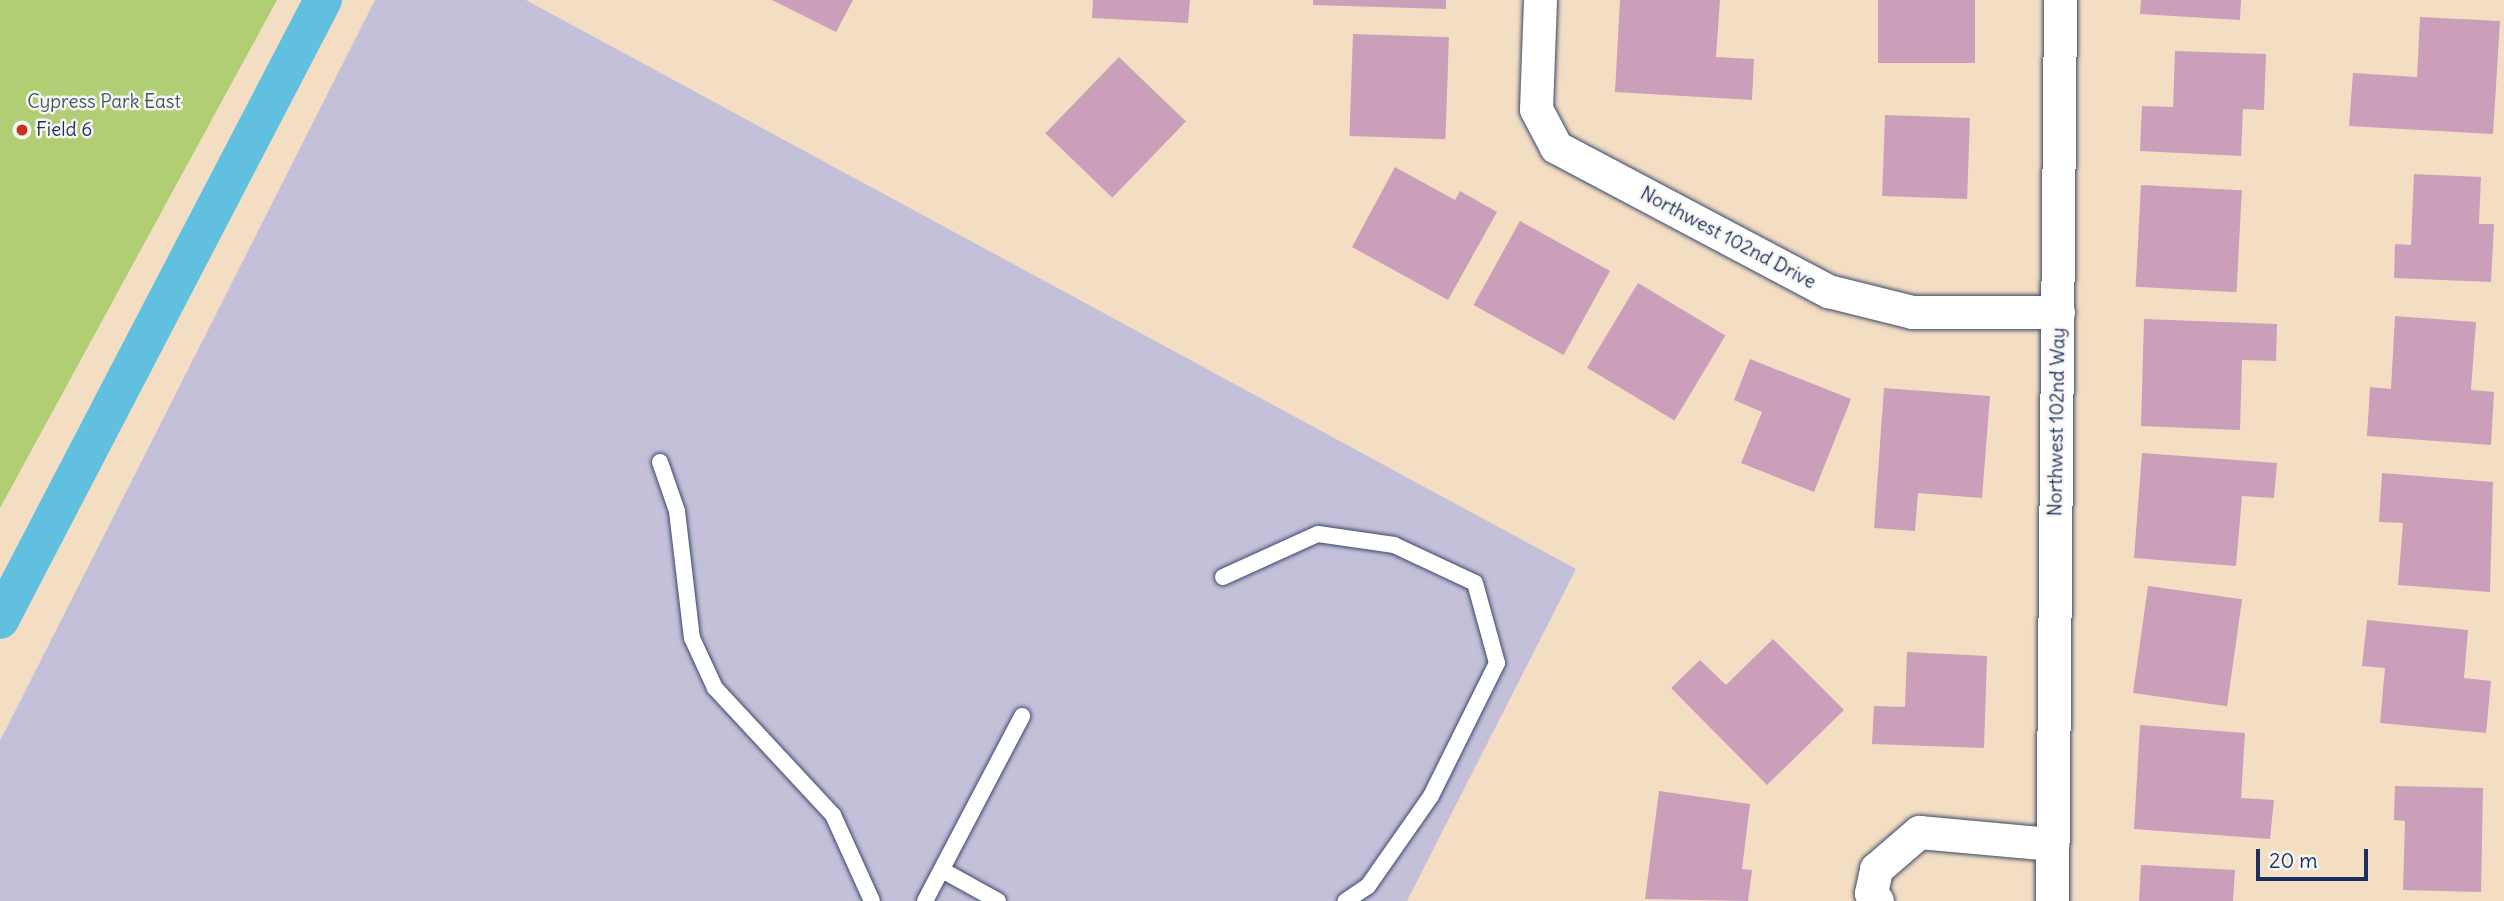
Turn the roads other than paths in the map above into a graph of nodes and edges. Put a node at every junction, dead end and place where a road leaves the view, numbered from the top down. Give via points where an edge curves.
1 (1540, 0) edge
2 (2060, 0) edge
3 (2058, 312) junction
4 (660, 462) dead end
5 (1223, 577) dead end
6 (1022, 716) dead end
7 (2052, 844) junction
8 (942, 870) junction
9 (872, 901) edge
10 (925, 901) edge
11 (998, 901) edge
12 (1346, 901) edge
13 (1877, 901) edge
14 (2052, 901) edge

1 - 3 street, Northwest 102nd Drive via 1536,109 1556,147 1828,291 1912,312
2 - 3 street, Northwest 102nd Way
3 - 7 street, Northwest 102nd Way
4 - 9 lane via 677,511 692,638 715,688 833,815
5 - 12 lane via 1318,534 1394,545 1475,583 1497,663 1431,796 1368,886
6 - 8 lane
7 - 13 street via 1919,832 1877,869 1871,893
7 - 14 street, Northwest 102nd Way
8 - 10 lane
8 - 11 lane

